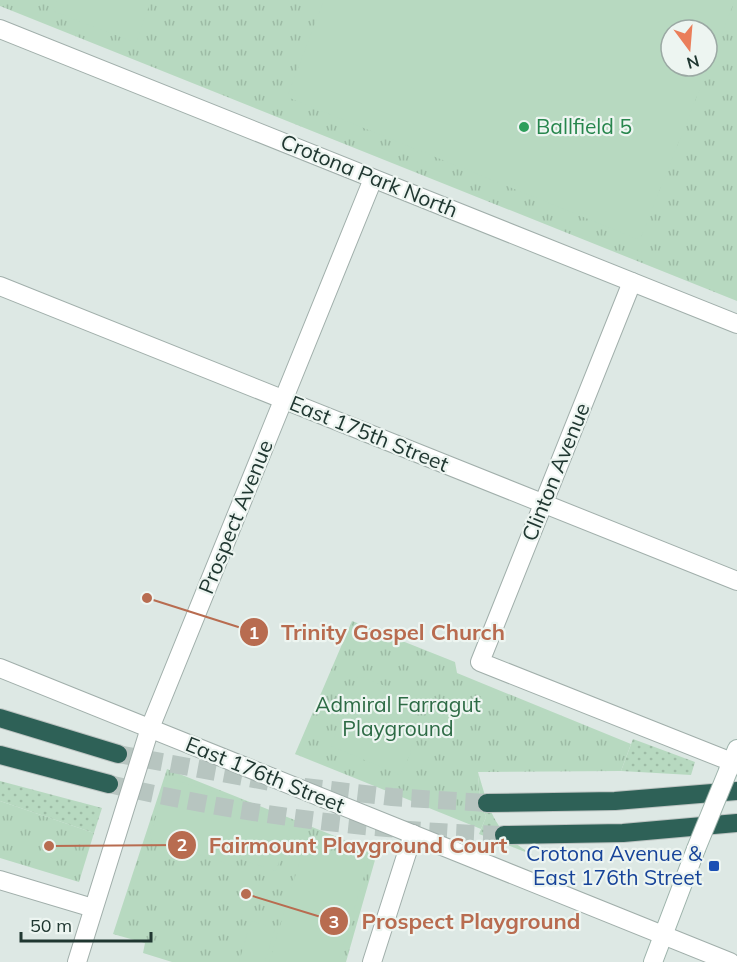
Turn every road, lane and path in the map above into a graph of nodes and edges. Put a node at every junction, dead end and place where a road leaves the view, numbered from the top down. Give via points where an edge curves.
1 (0, 29) edge
2 (373, 179) junction
3 (632, 282) junction
4 (0, 286) edge
5 (737, 324) edge
6 (284, 400) junction
7 (543, 503) junction
8 (737, 581) edge
9 (0, 668) edge
10 (0, 718) edge
11 (150, 728) junction
12 (118, 754) tunnel mouth
13 (0, 755) edge
14 (732, 761) edge
15 (109, 784) tunnel mouth
16 (737, 791) edge
17 (487, 803) tunnel mouth
18 (737, 823) edge
19 (413, 834) junction
20 (504, 835) tunnel mouth
21 (0, 880) edge
22 (93, 908) junction
23 (663, 935) junction
24 (77, 962) edge
25 (372, 962) edge
26 (654, 962) edge
27 (730, 962) edge

1 - 2 street, Crotona Park North
2 - 3 street, Crotona Park North
2 - 6 street, Prospect Avenue
3 - 5 street, Crotona Park North
3 - 7 street, Clinton Avenue
4 - 6 street, East 175th Street
6 - 7 street, East 175th Street
6 - 11 street, Prospect Avenue
7 - 8 street, East 175th Street
7 - 14 street, Clinton Avenue via 480,662
9 - 11 street, East 176th Street
10 - 12 highway
11 - 19 street, East 176th Street
11 - 22 street, Prospect Avenue
13 - 15 highway
14 - 23 street, bridge
16 - 17 highway via 615,801
18 - 20 highway via 613,833
19 - 23 street, East 176th Street
19 - 25 street
21 - 22 street
22 - 24 street, Prospect Avenue
23 - 26 street
23 - 27 street, East 176th Street

